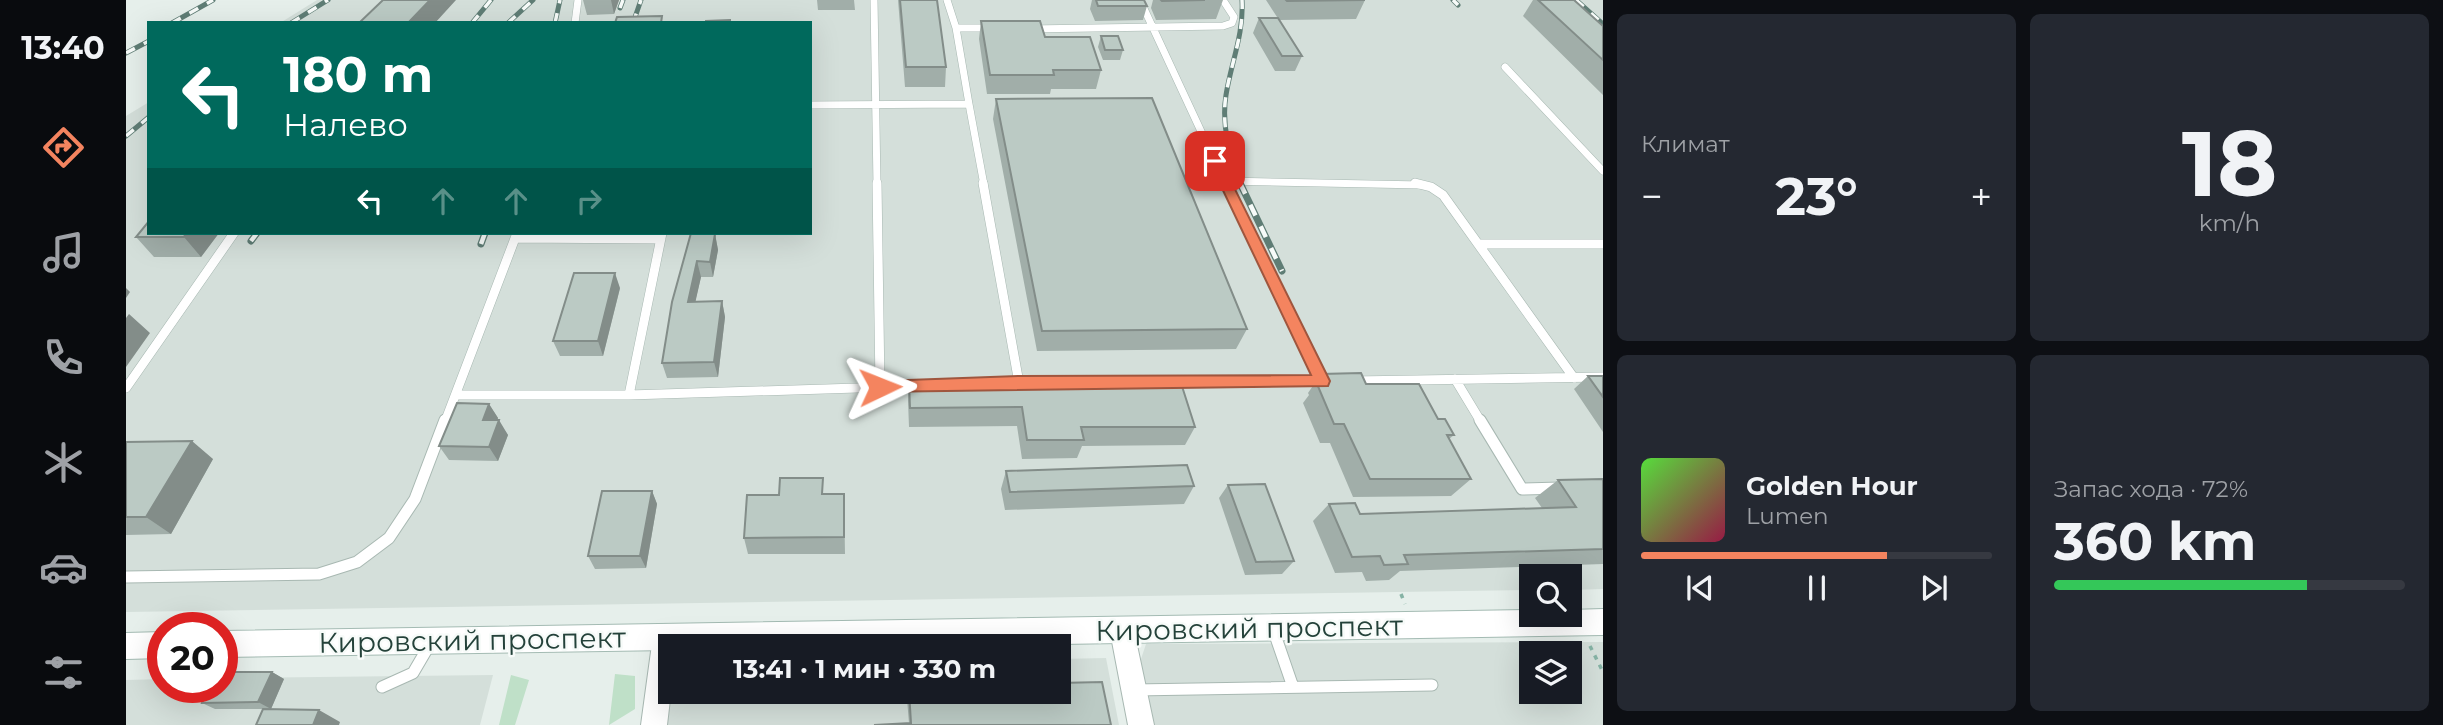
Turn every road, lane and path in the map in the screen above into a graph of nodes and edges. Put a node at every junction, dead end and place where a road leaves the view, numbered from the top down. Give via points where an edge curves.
1 (578, 0) edge
2 (874, 0) edge
3 (947, 0) edge
4 (1140, 0) edge
5 (1223, 0) edge
6 (575, 21) edge
7 (956, 28) junction
8 (1009, 29) edge
9 (1022, 29) edge
10 (1154, 29) junction
11 (1505, 67) dead end
12 (812, 104) edge
13 (876, 104) junction
14 (969, 104) junction
15 (1603, 171) edge
16 (1225, 181) junction
17 (233, 235) edge
18 (516, 235) edge
19 (661, 236) edge
20 (1479, 244) junction
21 (1603, 244) edge
22 (1603, 377) edge
23 (1574, 378) junction
24 (1455, 379) junction
25 (1322, 381) junction
26 (1033, 382) edge
27 (1157, 382) edge
28 (1005, 383) edge
29 (1019, 383) junction
30 (935, 385) edge
31 (880, 387) junction
32 (126, 388) edge
33 (629, 394) junction
34 (456, 395) junction
35 (1576, 488) edge
36 (126, 577) edge
37 (1603, 622) edge
38 (1273, 628) junction
39 (1122, 631) junction
40 (1044, 634) edge
41 (658, 637) edge
42 (432, 639) junction
43 (238, 644) edge
44 (147, 645) edge
45 (126, 646) edge
46 (1590, 646) dead end
47 (1603, 672) edge
48 (1432, 685) dead end
49 (382, 687) dead end
50 (1293, 687) junction
51 (1133, 690) junction
52 (658, 693) edge
53 (654, 725) edge
54 (1141, 725) edge

1 - 6 lane
2 - 13 lane
3 - 7 lane
4 - 10 lane
5 - 10 lane via 1234,17 1232,23
7 - 8 lane
7 - 14 lane
9 - 10 lane
10 - 16 lane
11 - 15 lane
12 - 13 lane
13 - 14 lane
13 - 31 lane
14 - 29 lane
16 - 20 lane via 1431,187 1443,195
16 - 25 lane
17 - 32 lane
18 - 19 lane
18 - 34 lane
19 - 33 lane
20 - 21 lane
20 - 23 lane
22 - 23 lane
23 - 24 lane
24 - 25 lane
24 - 35 lane via 1522,489
25 - 27 lane
26 - 29 lane
28 - 29 lane
30 - 31 lane
31 - 33 lane
33 - 34 lane
34 - 36 lane via 415,499 389,538 357,562 319,574
37 - 38 main road, Кировский проспект
38 - 39 main road, Кировский проспект
38 - 50 lane
39 - 40 main road, Кировский проспект
39 - 51 street
41 - 42 main road, Кировский проспект
42 - 43 main road, Кировский проспект
42 - 49 lane via 423,664 411,677
44 - 45 main road
46 - 47 path
48 - 50 lane
50 - 51 lane
51 - 54 street
52 - 53 street

